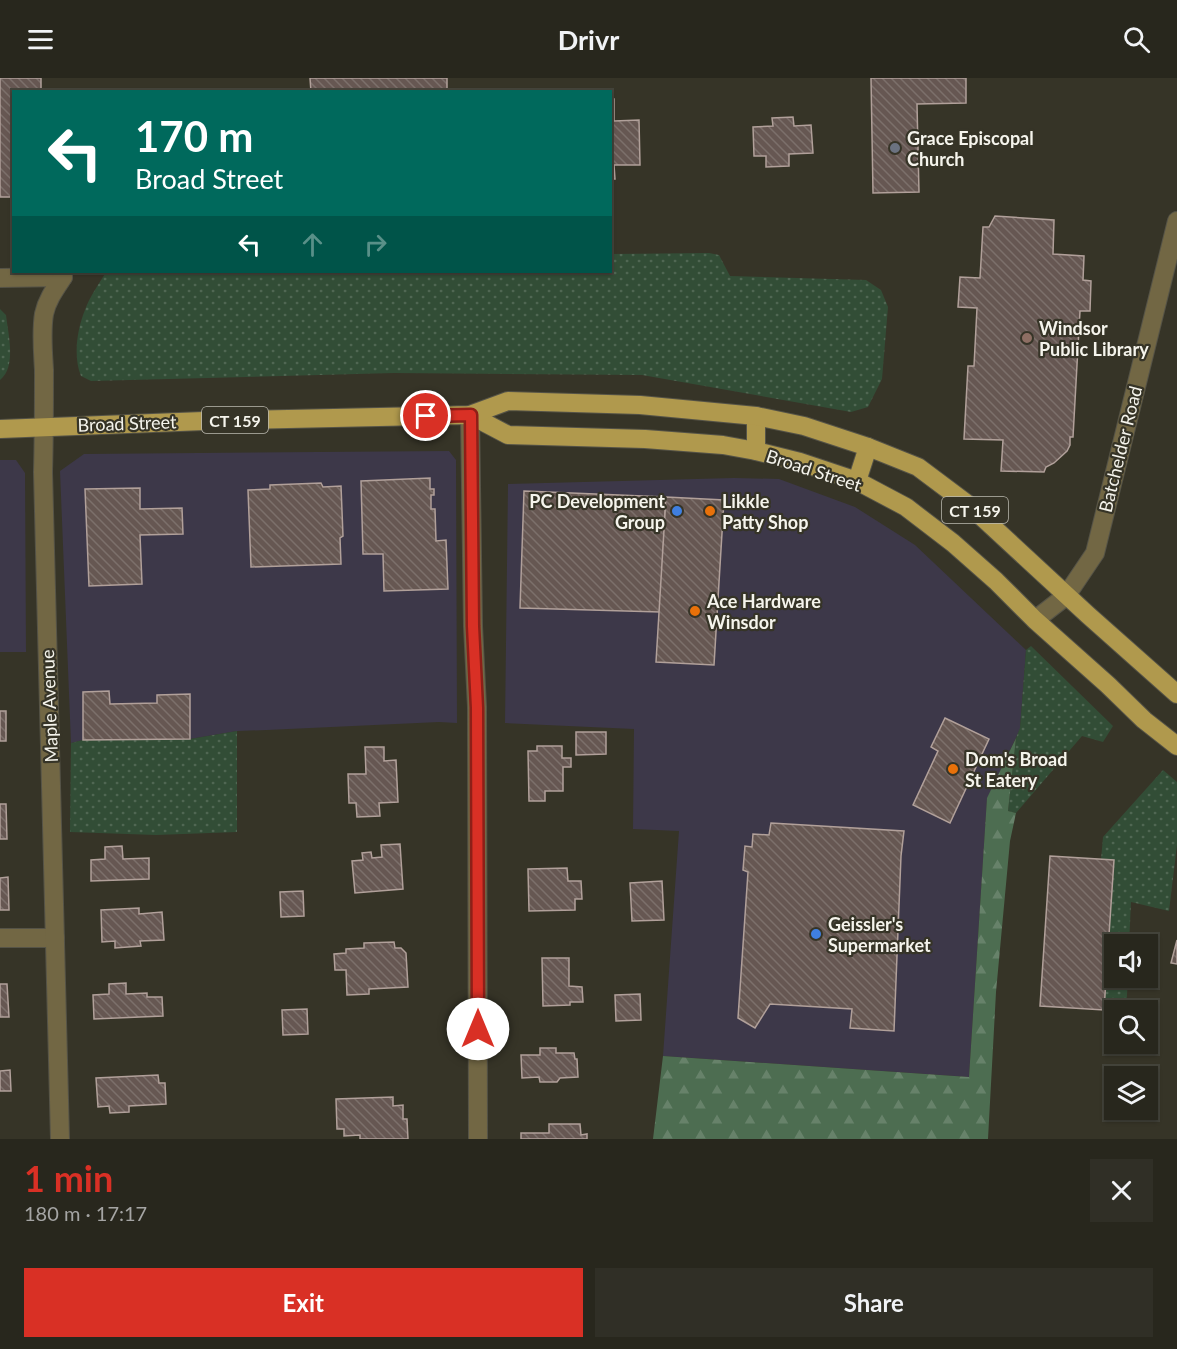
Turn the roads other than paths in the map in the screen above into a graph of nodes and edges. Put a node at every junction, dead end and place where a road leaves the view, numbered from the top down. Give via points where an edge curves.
1 (1177, 221) edge
2 (0, 278) edge
3 (471, 415) junction
4 (756, 416) junction
5 (44, 426) junction
6 (0, 429) edge
7 (868, 447) junction
8 (756, 451) junction
9 (857, 481) junction
10 (1066, 596) junction
11 (1035, 620) junction
12 (1177, 694) edge
13 (1177, 746) edge
14 (0, 938) edge
15 (55, 938) junction
16 (60, 1139) edge
17 (478, 1139) edge

1 - 10 street, Batchelder Road via 1095,553
2 - 5 street, Maple Avenue via 63,277 44,314
3 - 4 main road, Broad Street / CT 159 via 508,401 640,405
3 - 5 main road, Broad Street / CT 159
3 - 8 main road, Broad Street / CT 159 via 508,435 645,439
3 - 17 street via 477,708
4 - 7 main road, Broad Street / CT 159 via 804,426
4 - 8 main road
5 - 6 main road, Broad Street / CT 159
5 - 15 street, Maple Avenue
7 - 9 main road
7 - 10 main road, Broad Street / CT 159 via 918,467 961,499
8 - 9 main road, Broad Street / CT 159
9 - 11 main road, Broad Street / CT 159 via 906,507 953,543
10 - 11 street, Batchelder Road
10 - 12 main road, Broad Street / CT 159
11 - 13 main road, Broad Street / CT 159
14 - 15 street
15 - 16 street, Maple Avenue

